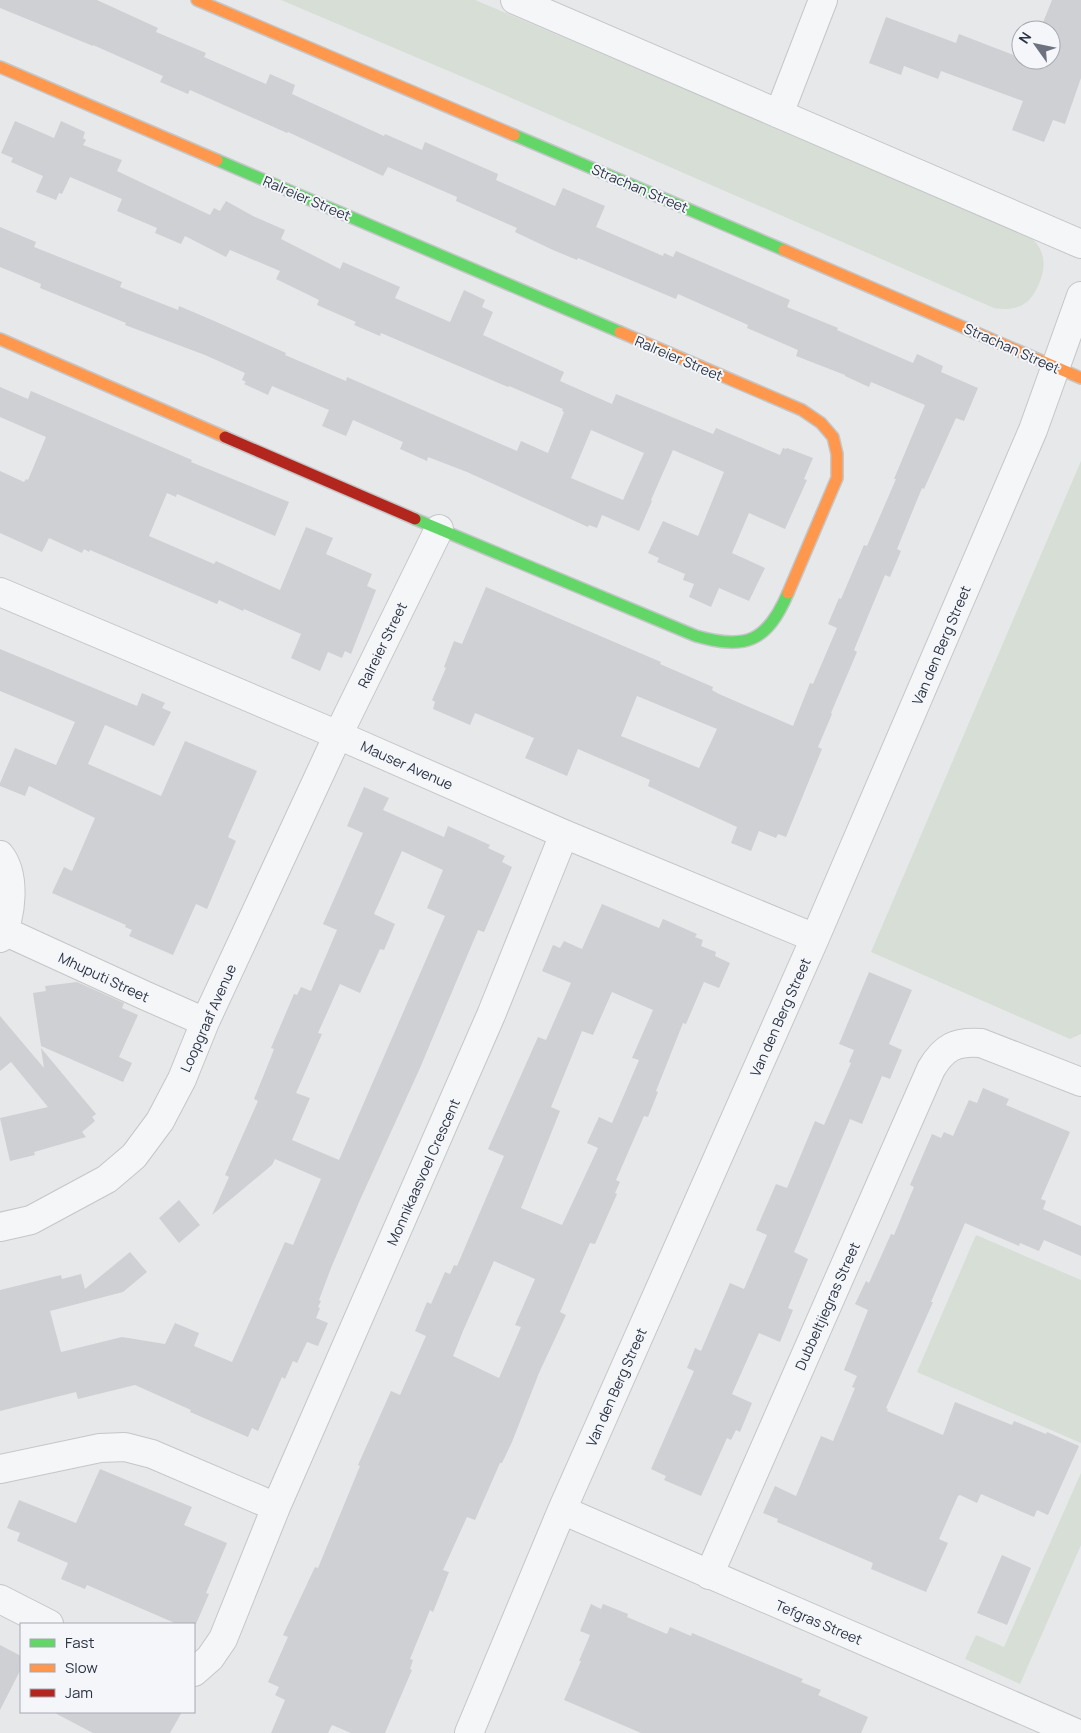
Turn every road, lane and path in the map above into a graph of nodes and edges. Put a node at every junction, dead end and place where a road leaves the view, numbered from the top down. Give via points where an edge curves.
1 (197, 0) edge
2 (515, 0) edge
3 (823, 0) edge
4 (0, 67) edge
5 (779, 114) junction
6 (1081, 244) edge
7 (1081, 296) edge
8 (0, 339) edge
9 (1054, 366) junction
10 (1081, 378) edge
11 (439, 529) junction
12 (0, 592) edge
13 (338, 735) junction
14 (564, 834) junction
15 (0, 855) edge
16 (2, 934) edge
17 (815, 938) junction
18 (205, 1022) junction
19 (1081, 1082) edge
20 (0, 1227) edge
21 (0, 1470) edge
22 (276, 1507) junction
23 (562, 1510) junction
24 (710, 1575) junction
25 (0, 1599) edge
26 (47, 1623) edge
27 (195, 1671) edge
28 (469, 1733) edge
29 (1076, 1733) edge

1 - 9 street, Strachan Street
2 - 5 street
3 - 5 street
4 - 11 street, Ralreier Street via 802,410 821,421 833,437 839,456 838,478 779,614 759,636 746,642 716,642 696,636
5 - 6 street
7 - 9 street, Van den Berg Street
8 - 11 street, Ralreier Street
9 - 10 street, Strachan Street
9 - 17 street, Van den Berg Street via 1033,430
11 - 13 street, Ralreier Street
12 - 13 street, Mauser Avenue
13 - 14 street, Mauser Avenue
13 - 18 street, Loopgraaf Avenue
14 - 17 street, Mauser Avenue
14 - 22 street, Monnikaasvoel Crescent via 492,1015
15 - 16 street, Mhuputi Street via 10,881 10,904
16 - 18 street, Mhuputi Street
17 - 23 street, Van den Berg Street
18 - 20 street, Loopgraaf Avenue via 160,1121 134,1156 107,1179 48,1211 31,1220
19 - 24 street, Dubbeltjiegras Street via 981,1043 954,1044 936,1060
21 - 22 street via 100,1448 125,1447 152,1454
22 - 27 street, Monnikaasvoel Crescent via 223,1639 210,1658
23 - 24 street, Tefgras Street
23 - 28 street, Van den Berg Street
24 - 29 street, Tefgras Street
25 - 26 street

